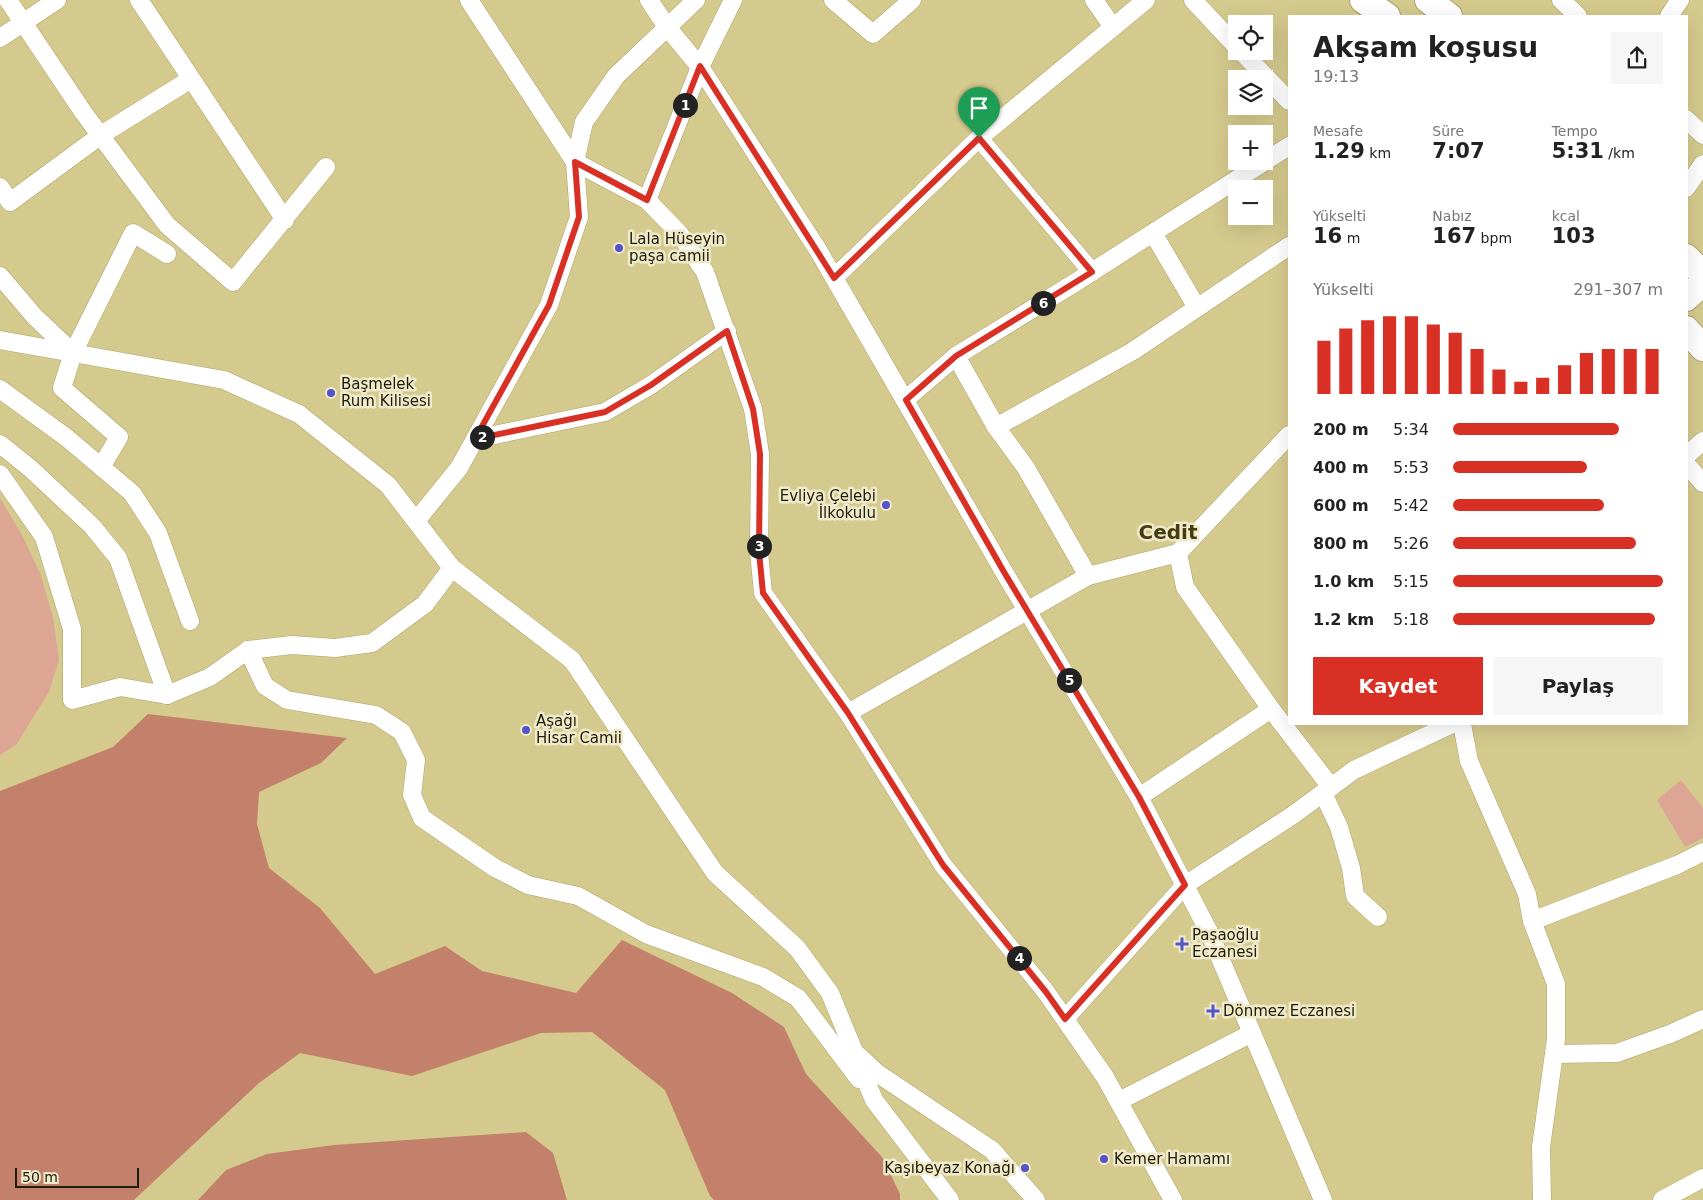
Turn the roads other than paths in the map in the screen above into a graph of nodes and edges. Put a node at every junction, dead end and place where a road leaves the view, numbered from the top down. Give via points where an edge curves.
1 (8, 0) edge
2 (57, 0) edge
3 (139, 0) edge
4 (469, 0) edge
5 (649, 0) edge
6 (696, 0) edge
7 (732, 0) edge
8 (833, 0) edge
9 (912, 0) edge
10 (1094, 0) edge
11 (1146, 0) edge
12 (1193, 0) edge
13 (1363, 0) edge
14 (1428, 0) edge
15 (1561, 0) edge
16 (1680, 0) edge
17 (1386, 15) edge
18 (1448, 15) edge
19 (1577, 15) edge
20 (1670, 15) edge
21 (23, 22) junction
22 (667, 26) junction
23 (1112, 26) junction
24 (1228, 37) edge
25 (0, 38) edge
26 (1250, 60) edge
27 (700, 66) junction
28 (191, 80) junction
29 (1288, 100) edge
30 (1688, 121) edge
31 (101, 135) junction
32 (1703, 135) edge
33 (979, 138) junction
34 (1288, 147) edge
35 (575, 162) junction
36 (1703, 164) edge
37 (326, 167) dead end
38 (1688, 185) edge
39 (0, 187) edge
40 (647, 200) junction
41 (285, 220) junction
42 (1153, 233) junction
43 (1288, 247) edge
44 (167, 254) dead end
45 (1688, 259) edge
46 (1092, 272) junction
47 (1703, 274) edge
48 (0, 276) edge
49 (834, 278) junction
50 (1703, 283) edge
51 (1688, 296) edge
52 (1196, 306) junction
53 (727, 331) junction
54 (1688, 331) edge
55 (0, 340) edge
56 (1703, 348) edge
57 (73, 353) junction
58 (956, 356) junction
59 (0, 389) edge
60 (906, 400) junction
61 (996, 427) junction
62 (1288, 436) edge
63 (475, 439) junction
64 (1703, 441) edge
65 (0, 444) edge
66 (1688, 454) edge
67 (1688, 466) edge
68 (101, 467) junction
69 (0, 474) edge
70 (1703, 482) edge
71 (416, 521) junction
72 (1178, 553) junction
73 (452, 568) junction
74 (1088, 576) junction
75 (1028, 611) junction
76 (190, 621) dead end
77 (248, 650) junction
78 (167, 695) junction
79 (1271, 709) junction
80 (848, 713) junction
81 (1450, 725) edge
82 (1462, 725) edge
83 (1327, 790) junction
84 (1139, 797) junction
85 (1703, 852) edge
86 (1185, 885) junction
87 (1378, 917) dead end
88 (1532, 921) junction
89 (1703, 1018) edge
90 (1065, 1019) junction
91 (1252, 1033) junction
92 (855, 1052) junction
93 (1554, 1054) junction
94 (874, 1100) junction
95 (1119, 1101) junction
96 (1703, 1178) edge
97 (950, 1200) edge
98 (1036, 1200) edge
99 (1173, 1200) edge
100 (1323, 1200) edge
101 (1542, 1200) edge
102 (1662, 1200) edge

1 - 21 street
2 - 21 street
3 - 28 street
4 - 35 street
5 - 22 street
6 - 22 street
7 - 27 street
8 - 9 street via 874,34
10 - 23 street
11 - 23 street
12 - 24 street
13 - 17 main road
14 - 18 main road
15 - 19 street
16 - 20 street
21 - 25 street
21 - 31 street
22 - 27 street
22 - 35 street via 616,76 584,122
23 - 33 street
26 - 29 street
27 - 40 street
27 - 49 street
28 - 31 street
28 - 41 street
30 - 32 street
31 - 39 street via 10,202
31 - 41 street via 167,225 233,282
33 - 46 street
33 - 49 street
34 - 42 street
35 - 40 street
35 - 63 street via 579,217 549,305
36 - 38 street
37 - 41 street
40 - 53 street via 679,233 705,272
42 - 46 street
42 - 52 street
43 - 52 street
44 - 57 street via 134,233
45 - 47 main road
46 - 58 street
48 - 57 street via 35,318
49 - 60 street
50 - 51 main road
52 - 61 street via 1133,350
53 - 63 street via 651,385 605,412
53 - 80 street via 753,409 760,454 759,552 763,593
54 - 56 main road
55 - 57 street
57 - 68 street via 62,388 119,436
57 - 71 street via 224,380 299,414 388,485
58 - 60 street
58 - 61 street
59 - 68 street
60 - 75 street
61 - 74 street via 1026,468
62 - 72 street
63 - 71 street via 459,468
64 - 66 street
65 - 78 street via 92,526 118,558
67 - 70 street
68 - 76 street via 132,494 158,533
69 - 78 street via 44,537 72,629 72,700 120,687
71 - 73 street
72 - 74 street
72 - 79 street via 1185,587
73 - 77 street via 425,604 372,643 335,648 292,645
73 - 92 street via 572,660 715,873 797,948 825,986
74 - 75 street
75 - 80 street
75 - 84 street
77 - 78 street via 210,677
77 - 94 street via 265,686 287,700 376,714 402,732 416,760 412,795 422,818 495,868 528,885 578,896 646,934 763,977 798,998
79 - 83 street
79 - 84 street
80 - 90 street via 943,865
81 - 83 street via 1354,770
82 - 88 street via 1469,761 1527,894
83 - 86 street
83 - 87 street via 1351,868 1355,896
84 - 86 street
85 - 88 street
86 - 90 street
86 - 91 street
88 - 93 street via 1556,984
89 - 93 street via 1617,1053
90 - 95 street
91 - 95 street
91 - 100 street
92 - 94 street
92 - 98 street via 878,1073 992,1150
93 - 101 street via 1541,1147
94 - 97 street
95 - 99 street
96 - 102 street

